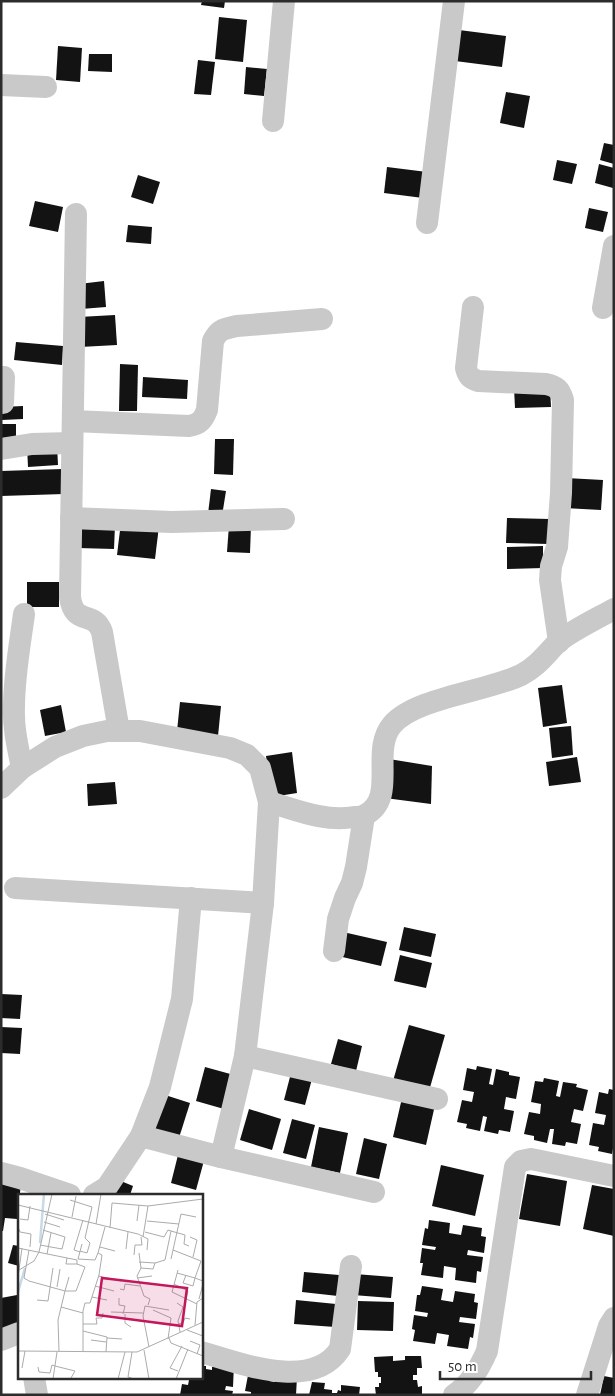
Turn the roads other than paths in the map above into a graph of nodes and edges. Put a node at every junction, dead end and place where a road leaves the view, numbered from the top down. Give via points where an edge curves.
1 (284, 1) edge
2 (454, 1) edge
3 (1, 85) edge
4 (46, 86) dead end
5 (272, 121) dead end
6 (76, 214) dead end
7 (427, 223) dead end
8 (614, 246) edge
9 (473, 307) dead end
10 (603, 308) dead end
11 (322, 319) dead end
12 (4, 377) dead end
13 (1, 403) edge
14 (72, 432) junction
15 (1, 449) edge
16 (71, 518) junction
17 (284, 519) dead end
18 (614, 610) edge
19 (24, 614) dead end
20 (559, 642) junction
21 (119, 731) junction
22 (22, 768) junction
23 (1, 788) edge
24 (269, 802) junction
25 (364, 816) junction
26 (15, 888) dead end
27 (191, 898) junction
28 (263, 903) junction
29 (334, 951) dead end
30 (245, 1056) junction
31 (437, 1099) dead end
32 (141, 1136) junction
33 (221, 1157) junction
34 (1, 1173) edge
35 (614, 1176) edge
36 (374, 1192) dead end
37 (67, 1194) edge
38 (96, 1194) edge
39 (351, 1266) dead end
40 (614, 1318) edge
41 (18, 1333) edge
42 (1, 1340) edge
43 (202, 1352) edge
44 (34, 1378) edge
45 (37, 1395) edge
46 (454, 1395) edge
47 (587, 1395) edge

1 - 5 street
2 - 7 street
3 - 4 street
6 - 14 street
8 - 10 street
9 - 20 street via 466,368 471,379 546,384 561,392 561,493 557,547 550,580
11 - 14 street via 237,326 217,333 213,341 207,410 197,425
12 - 13 street via 4,403
14 - 15 street
14 - 16 street
16 - 17 street via 189,522
16 - 21 street via 71,604 80,616 100,624
18 - 20 street
19 - 22 street via 14,707
20 - 25 street via 542,661 523,674 409,712 392,725 384,739 378,805
21 - 22 street via 83,736 55,747
21 - 24 street via 140,731 230,748 247,755 260,768
22 - 23 street
24 - 25 street via 320,817
24 - 28 street
25 - 29 street via 356,867 338,919
26 - 27 street
27 - 28 street
27 - 32 street via 182,999 160,1087
28 - 30 street
30 - 31 street
30 - 33 street
32 - 33 street
32 - 38 street via 107,1187
33 - 36 street
34 - 37 street
35 - 46 street via 530,1159 515,1167 487,1351 478,1373
39 - 43 street via 340,1349 323,1366 278,1371
40 - 47 street
41 - 42 street
44 - 45 street

